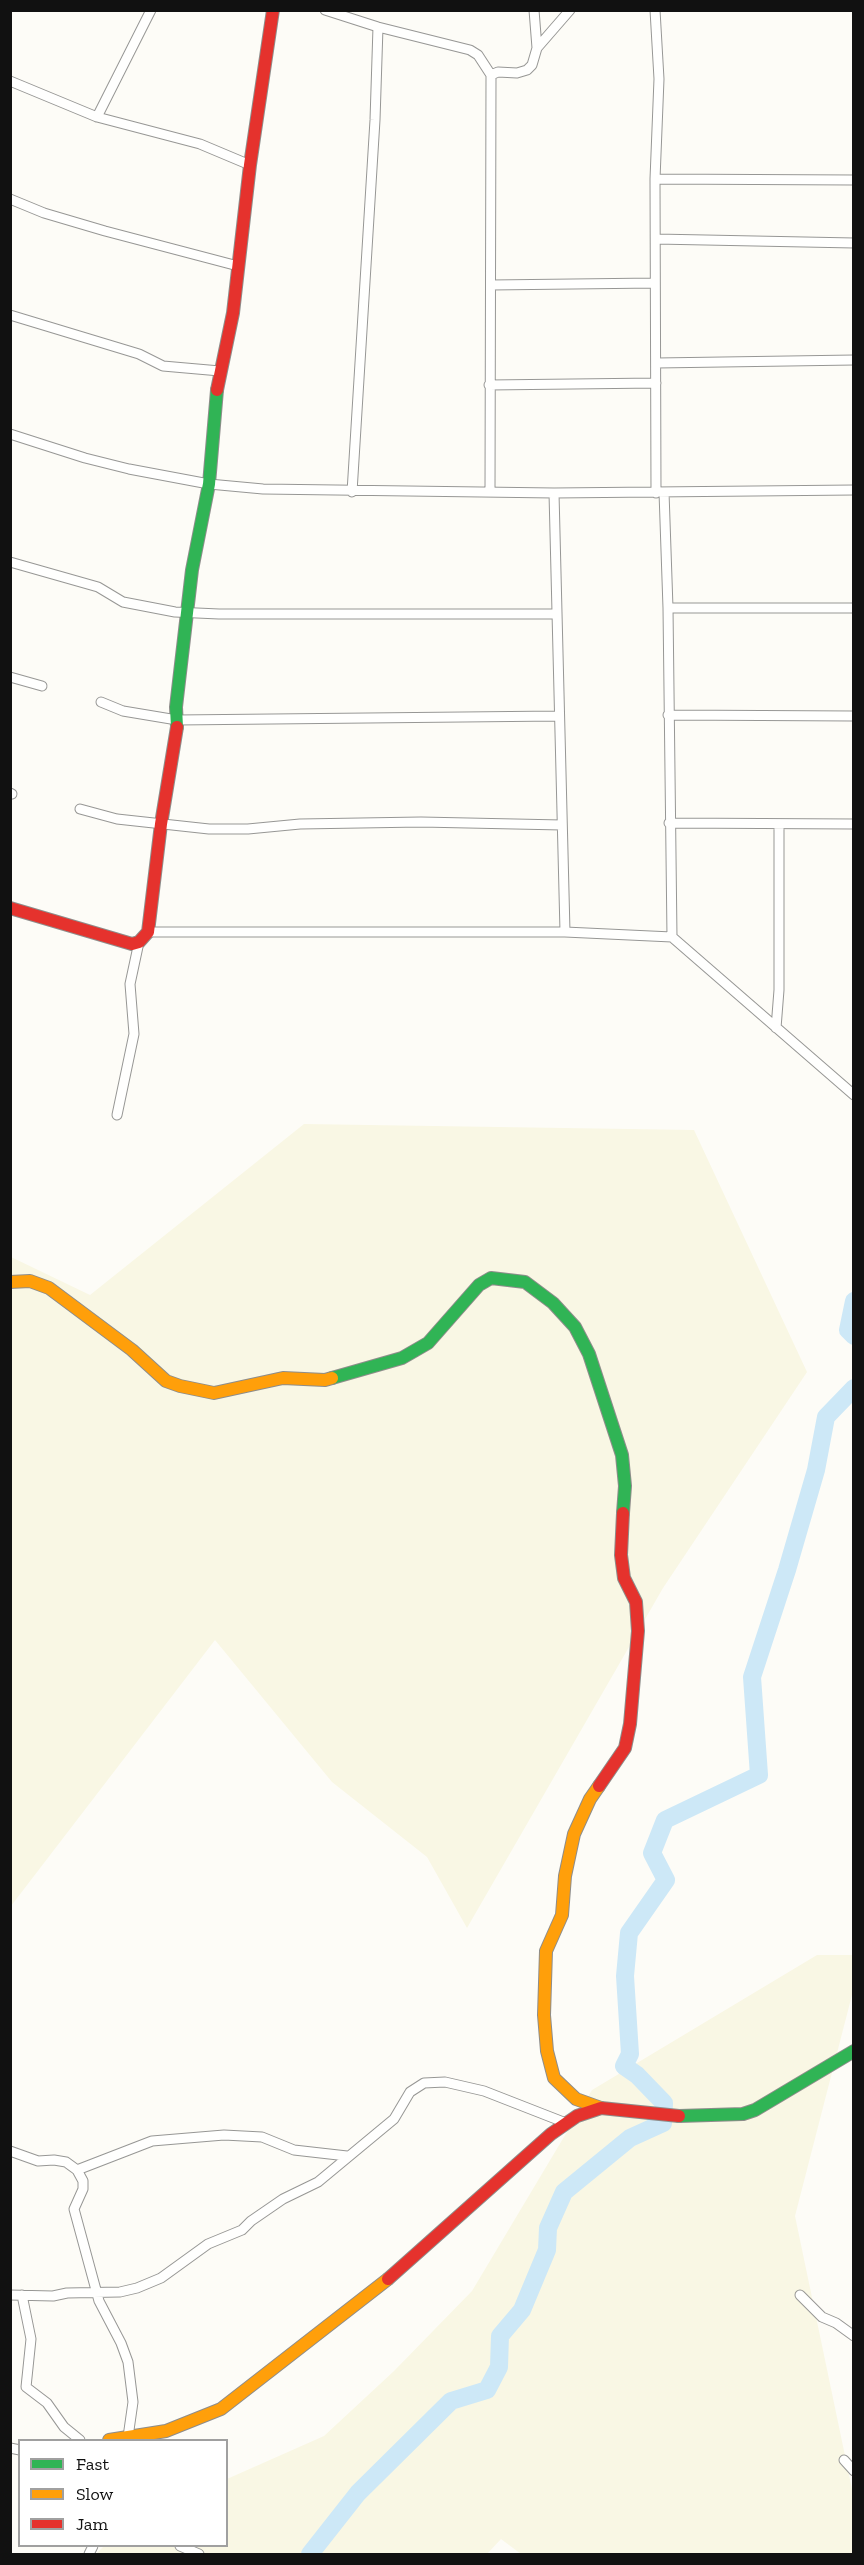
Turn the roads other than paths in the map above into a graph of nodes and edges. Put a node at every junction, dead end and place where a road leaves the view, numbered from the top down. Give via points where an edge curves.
1 (151, 10) edge
2 (273, 10) edge
3 (325, 10) edge
4 (534, 10) edge
5 (570, 10) edge
6 (655, 10) edge
7 (378, 27) junction
8 (537, 48) junction
9 (491, 75) junction
10 (10, 81) edge
11 (97, 117) junction
12 (250, 165) junction
13 (655, 179) junction
14 (854, 180) edge
15 (10, 199) edge
16 (656, 240) junction
17 (854, 243) edge
18 (238, 266) junction
19 (655, 283) junction
20 (491, 285) junction
21 (10, 315) edge
22 (854, 360) edge
23 (657, 363) junction
24 (220, 371) junction
25 (656, 383) junction
26 (489, 385) junction
27 (10, 434) edge
28 (208, 484) junction
29 (854, 490) edge
30 (352, 492) junction
31 (490, 492) junction
32 (554, 493) junction
33 (660, 493) junction
34 (10, 562) edge
35 (668, 608) junction
36 (854, 608) edge
37 (188, 613) junction
38 (557, 614) junction
39 (10, 677) edge
40 (42, 686) dead end
41 (101, 702) dead end
42 (668, 715) junction
43 (558, 716) junction
44 (854, 716) edge
45 (177, 720) junction
46 (80, 809) dead end
47 (669, 823) junction
48 (161, 824) junction
49 (854, 824) edge
50 (562, 825) junction
51 (778, 825) junction
52 (10, 908) edge
53 (148, 932) junction
54 (565, 932) junction
55 (672, 937) junction
56 (139, 942) junction
57 (776, 1028) junction
58 (854, 1095) edge
59 (117, 1115) dead end
60 (10, 1282) edge
61 (854, 2051) edge
62 (601, 2108) junction
63 (566, 2123) junction
64 (10, 2151) edge
65 (346, 2157) junction
66 (77, 2170) junction
67 (97, 2292) junction
68 (10, 2295) edge
69 (22, 2295) junction
70 (800, 2295) dead end
71 (854, 2336) edge
72 (128, 2437) junction
73 (79, 2439) edge
74 (115, 2439) edge
75 (844, 2460) dead end
76 (854, 2471) edge
77 (182, 2547) edge
78 (199, 2554) edge

1 - 11 street
2 - 12 street
3 - 7 street
4 - 8 street
5 - 8 street
6 - 13 street via 659,79
7 - 9 street via 470,50
7 - 30 street
8 - 9 street via 527,70
9 - 20 street
10 - 11 street
11 - 12 street via 200,144
12 - 18 street
13 - 14 street
13 - 16 street
15 - 18 street via 105,231
16 - 17 street
16 - 19 street
18 - 24 street via 233,313
19 - 20 street
19 - 23 street
20 - 26 street
21 - 24 street via 139,354 163,366
22 - 23 street
23 - 25 street
24 - 28 street
25 - 26 street
25 - 33 street
26 - 31 street
27 - 28 street via 85,458
28 - 30 street
28 - 37 street
29 - 33 street
30 - 31 street
31 - 32 street
32 - 33 street
32 - 38 street
33 - 35 street
34 - 37 street via 98,586 123,602
35 - 36 street
35 - 42 street
37 - 38 street
37 - 45 street
38 - 43 street
39 - 40 street
41 - 45 street via 123,711
42 - 44 street
42 - 47 street
43 - 45 street
43 - 50 street
45 - 48 street
46 - 48 street via 117,819
47 - 51 street
47 - 55 street
48 - 50 street via 224,830 421,822
48 - 53 street
49 - 51 street
50 - 54 street
51 - 57 street
52 - 56 street via 132,944
53 - 54 street
53 - 56 street
54 - 55 street
55 - 57 street
56 - 59 street via 130,984 134,1034
57 - 58 street
60 - 62 street via 30,1281 49,1288 132,1350 166,1381 214,1392 283,1378 325,1380 402,1358 428,1343 479,1285 491,1278 525,1282 553,1303 575,1327 589,1354 622,1455 625,1486 621,1555 624,1578 636,1602 638,1631 625,1748 590,1799 574,1834 562,1915 546,1951 544,2015 554,2078 576,2099
61 - 62 street via 755,2110 732,2115 673,2116
62 - 63 street
63 - 65 street via 484,2091 430,2082 410,2092 394,2119
63 - 72 street via 377,2289 221,2409 166,2431
64 - 66 street via 38,2161 60,2160
65 - 66 street via 294,2150 262,2137 224,2135 152,2141
65 - 67 street via 318,2182 283,2199 242,2230 208,2244 161,2278 120,2292
66 - 67 street via 84,2185 74,2210
67 - 69 street
67 - 72 street via 128,2362 133,2402
68 - 69 street
69 - 73 street via 31,2339 26,2387 47,2403 64,2427
70 - 71 street via 822,2317
72 - 74 street
75 - 76 street
77 - 78 street

